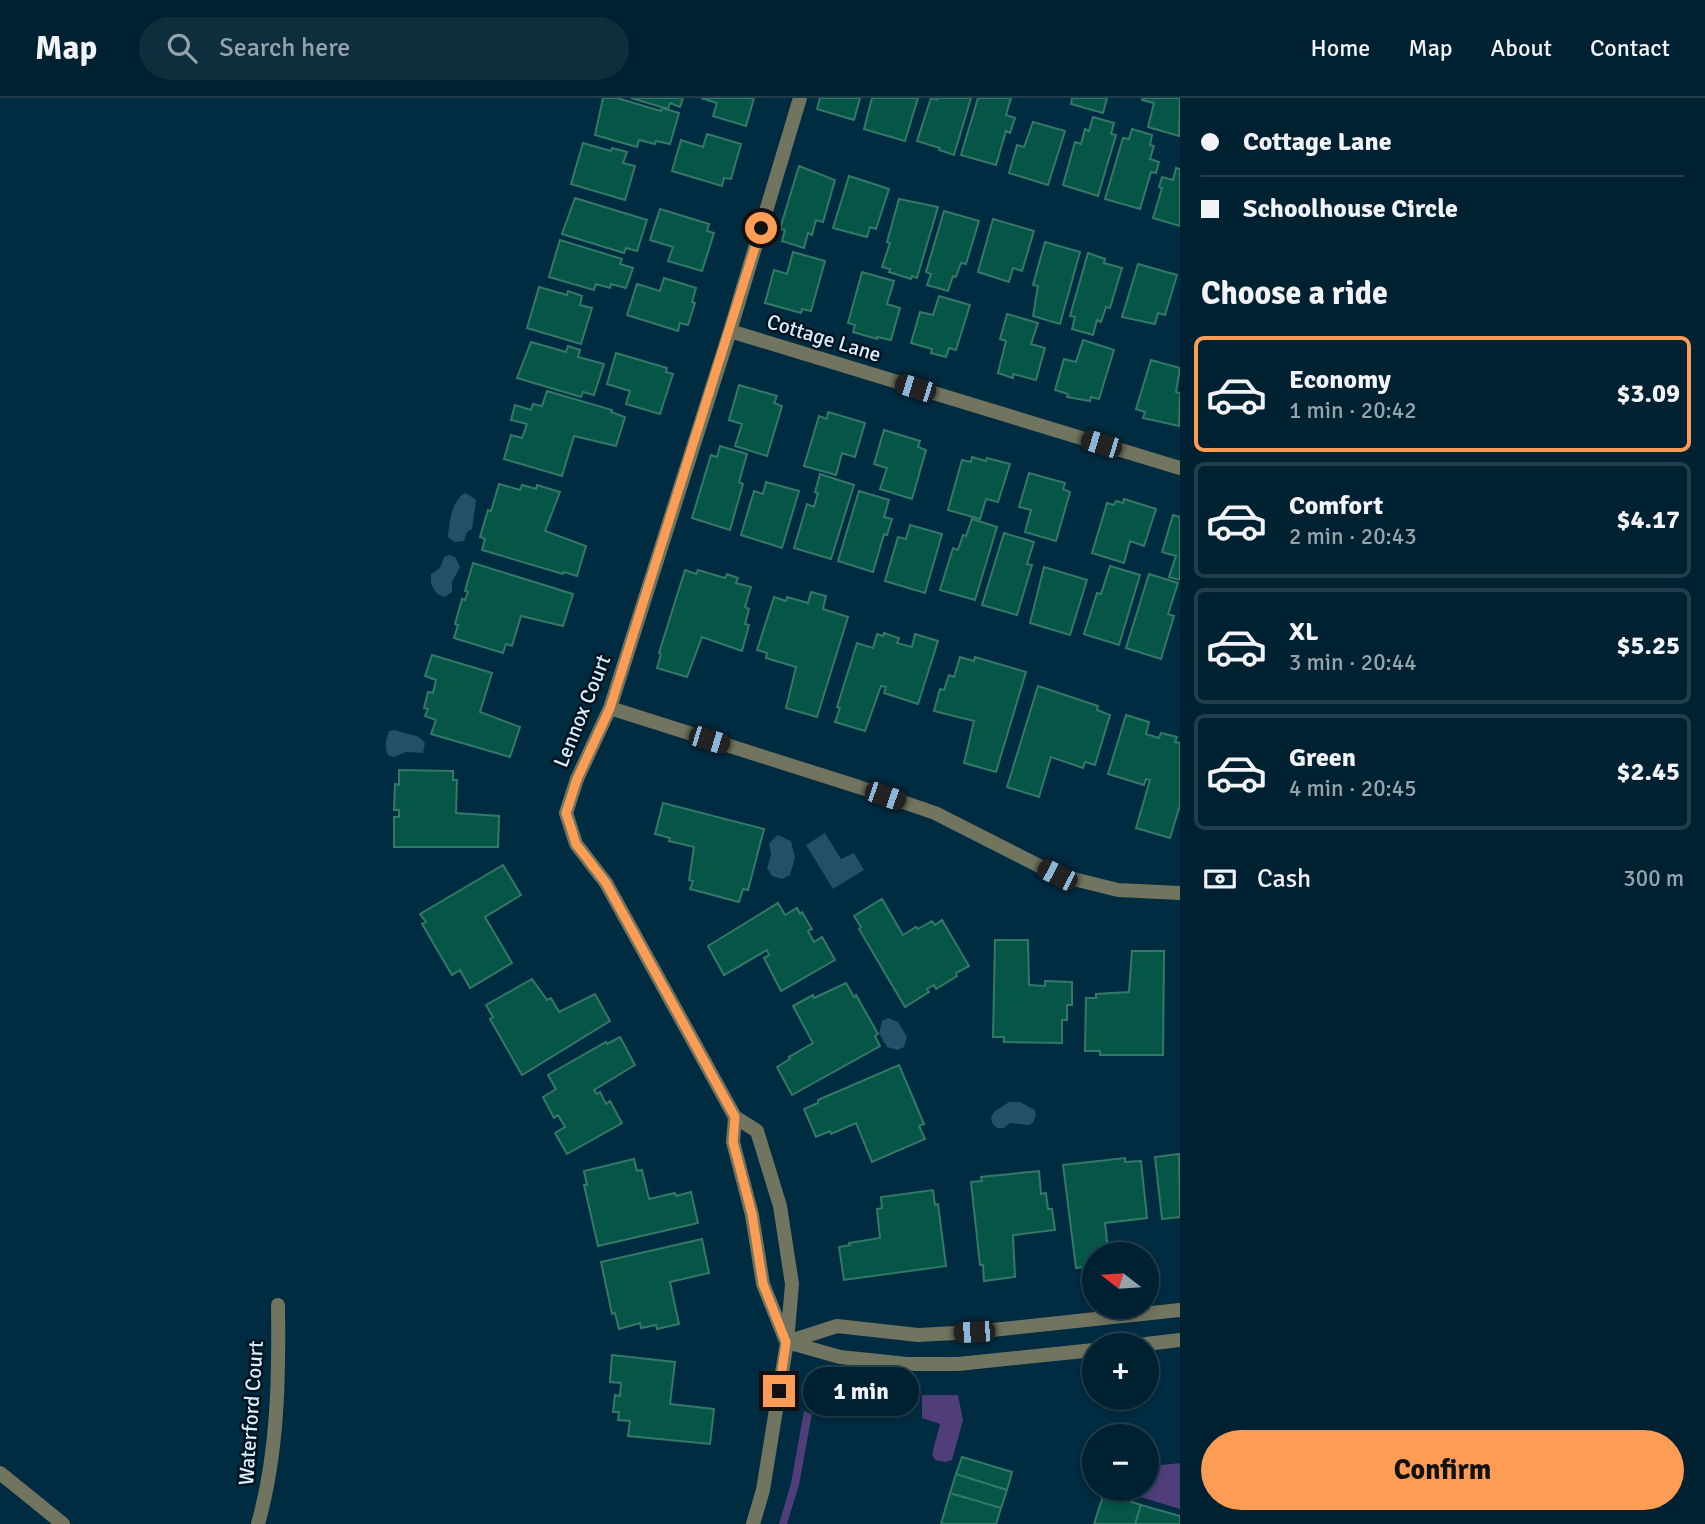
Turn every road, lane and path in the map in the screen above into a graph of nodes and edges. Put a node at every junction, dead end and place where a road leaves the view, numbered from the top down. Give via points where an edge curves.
1 (800, 98) edge
2 (730, 331) junction
3 (1180, 468) edge
4 (610, 708) junction
5 (1180, 893) edge
6 (735, 1117) junction
7 (278, 1305) dead end
8 (1180, 1310) edge
9 (1180, 1340) edge
10 (786, 1342) junction
11 (1159, 1342) edge
12 (1082, 1351) edge
13 (0, 1472) edge
14 (63, 1524) edge
15 (258, 1524) edge
16 (753, 1524) edge

1 - 2 street
2 - 3 street, Cottage Lane
2 - 4 street, Lennox Court
4 - 5 street via 935,813 1057,875 1118,890
4 - 6 street, Lennox Court via 566,813 576,844 606,883
6 - 10 street, Lennox Court via 733,1142 752,1214 763,1284
6 - 10 street, Lennox Court via 757,1131 780,1206 792,1284
7 - 15 street, Waterford Court via 279,1376 268,1489
8 - 10 street via 918,1335 837,1326
9 - 11 street
10 - 12 street via 840,1357 907,1364 958,1364
10 - 16 street via 763,1490
13 - 14 street

